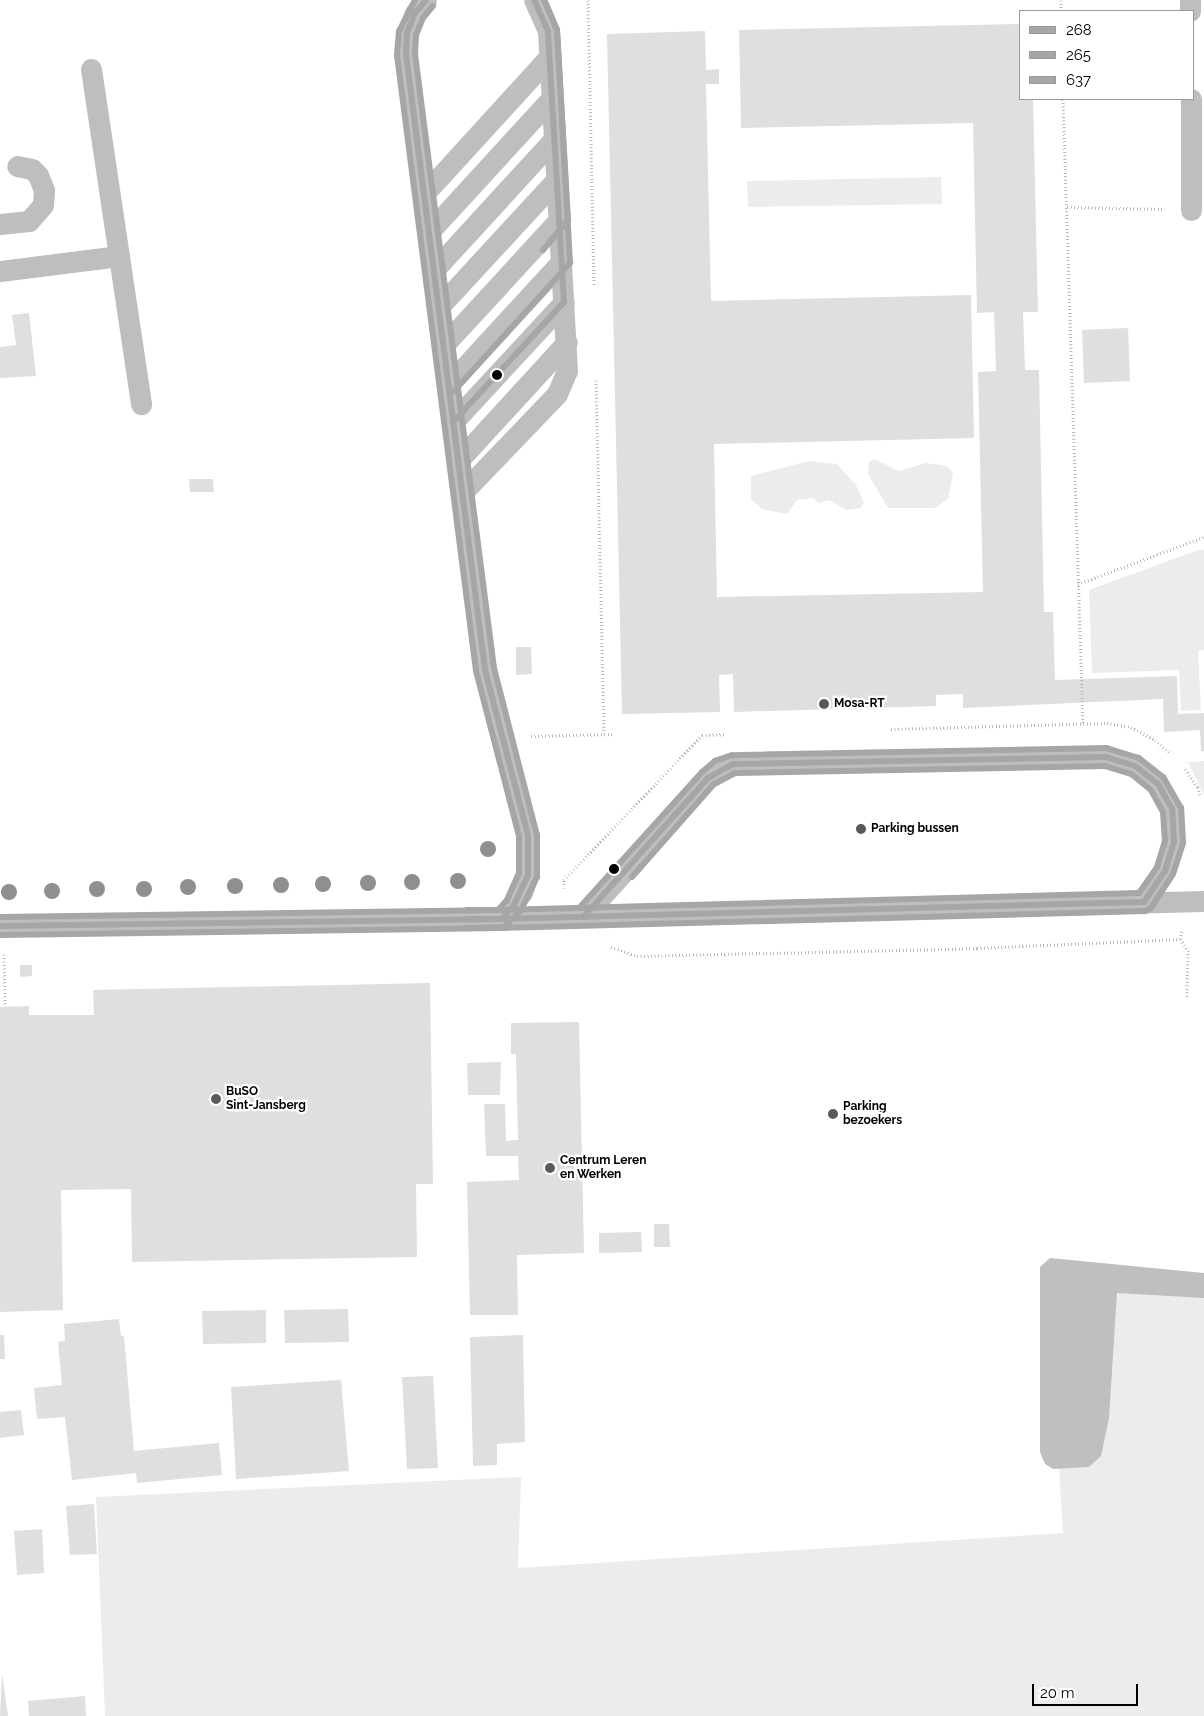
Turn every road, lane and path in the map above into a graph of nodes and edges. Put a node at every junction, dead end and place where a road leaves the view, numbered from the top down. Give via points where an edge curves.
1 (426, 0) edge
2 (534, 0) edge
3 (550, 56) junction
4 (91, 69) dead end
5 (552, 98) junction
6 (1063, 100) edge
7 (1191, 100) edge
8 (555, 138) junction
9 (17, 166) dead end
10 (557, 179) junction
11 (424, 194) junction
12 (1066, 208) junction
13 (1191, 210) joint
14 (559, 220) junction
15 (0, 224) edge
16 (428, 232) junction
17 (119, 256) junction
18 (562, 261) junction
19 (434, 270) junction
20 (0, 271) edge
21 (564, 302) junction
22 (438, 308) junction
23 (567, 342) junction
24 (443, 346) junction
25 (448, 385) junction
26 (140, 404) dead end
27 (453, 422) junction
28 (458, 461) junction
29 (462, 493) junction
30 (1204, 537) edge
31 (1078, 584) junction
32 (1083, 724) dead end
33 (616, 734) dead end
34 (503, 736) junction
35 (1204, 901) edge
36 (1144, 902) junction
37 (584, 916) junction
38 (502, 919) junction
39 (2, 926) edge
40 (1180, 939) dead end
41 (1187, 997) dead end
42 (6, 1004) dead end

1 - 11 lane via 414,13 407,32 406,54
2 - 3 lane via 548,31
3 - 5 lane
3 - 11 lane
4 - 17 lane
5 - 8 lane
5 - 16 lane
6 - 12 path
7 - 13 lane
8 - 10 lane
8 - 19 lane
9 - 15 lane via 32,169 38,175 44,190 43,205 29,221
10 - 14 lane
10 - 22 lane
11 - 16 lane
12 - 13 path
12 - 31 path
14 - 18 lane
14 - 24 lane
16 - 19 lane
17 - 20 lane
17 - 26 lane
18 - 21 lane
18 - 25 lane
19 - 22 lane
21 - 23 lane
21 - 27 lane
22 - 24 lane
23 - 28 lane
23 - 29 lane via 567,371 557,394
24 - 25 lane
25 - 27 lane
27 - 28 lane
28 - 29 lane
29 - 34 lane via 485,670
30 - 31 path
31 - 32 path
33 - 34 path
34 - 38 lane via 525,819 529,858 522,892
35 - 36 lane
36 - 37 lane
36 - 37 lane via 1165,871 1174,842 1172,809 1158,784 1135,766 1106,758 733,764 708,778
37 - 38 lane
38 - 39 lane
39 - 42 path
40 - 41 path via 1188,950

